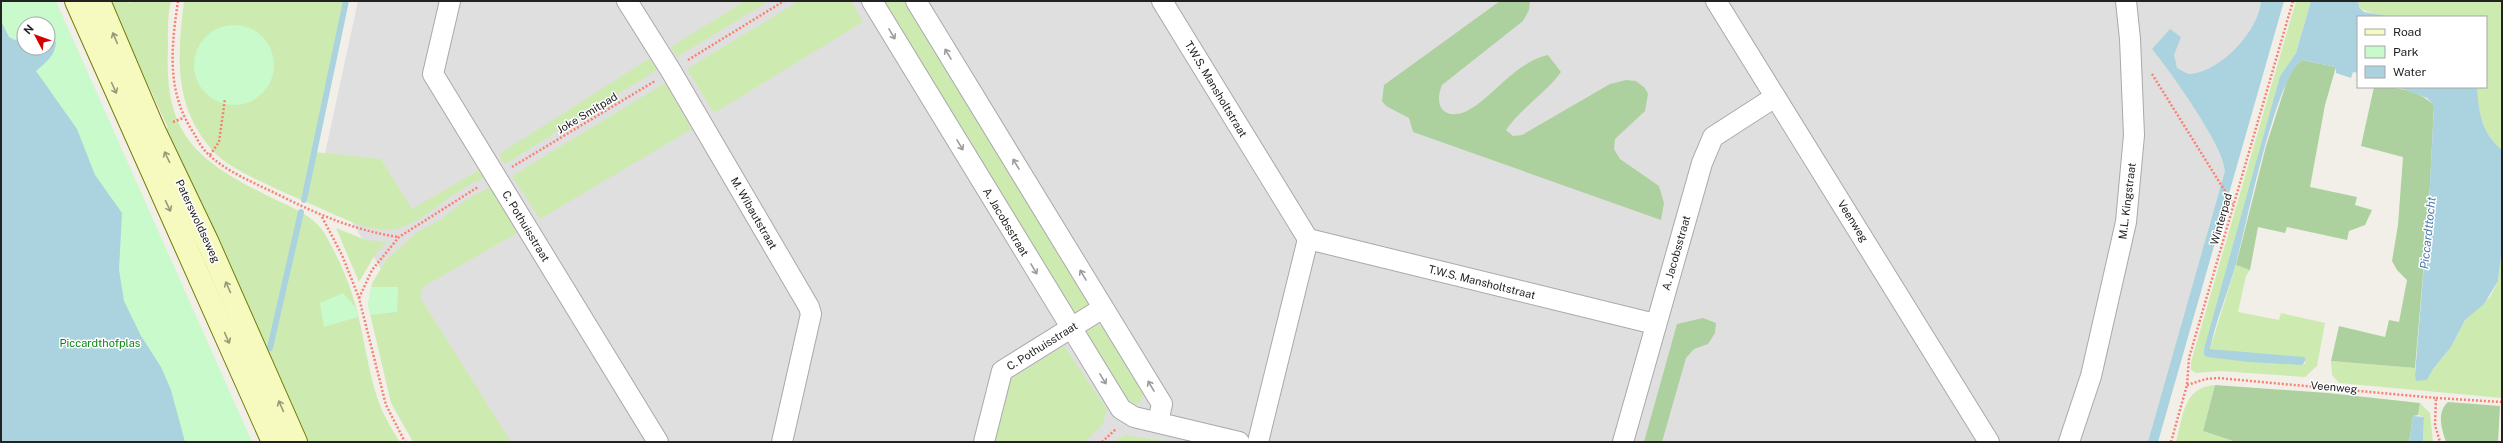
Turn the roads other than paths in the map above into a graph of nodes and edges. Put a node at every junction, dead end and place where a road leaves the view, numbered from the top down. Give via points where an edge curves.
1 (76, 1) edge
2 (99, 1) edge
3 (450, 1) edge
4 (627, 1) edge
5 (872, 1) edge
6 (916, 1) edge
7 (1162, 1) edge
8 (1716, 1) edge
9 (2126, 1) edge
10 (1775, 97) junction
11 (1308, 239) junction
12 (1103, 308) junction
13 (1655, 324) junction
14 (1071, 329) junction
15 (1158, 422) junction
16 (273, 442) edge
17 (296, 442) edge
18 (658, 442) edge
19 (782, 442) edge
20 (984, 442) edge
21 (1239, 442) edge
22 (1258, 442) edge
23 (1623, 442) edge
24 (1989, 442) edge
25 (2069, 442) edge

1 -> 16 main road, Paterswoldseweg
17 -> 2 main road, Paterswoldseweg via 208,243 154,130
3 - 18 street, C. Pothuisstraat via 433,74
4 - 19 street, M. Wibautstraat via 671,71 809,307 811,314
5 -> 14 street, A. Jacobsstraat
12 -> 6 street
7 - 11 street, T.W.S. Mansholtstraat
8 - 10 street, Veenweg
9 - 25 street, M.L. Kingstraat via 2134,134 2126,222 2091,376
10 - 13 street, A. Jacobsstraat via 1713,137 1702,163
10 - 24 street, Veenweg
11 - 13 street, T.W.S. Mansholtstraat
11 - 22 street
12 - 14 street, C. Pothuisstraat
15 -> 12 street via 1162,404
13 - 23 street, A. Jacobsstraat
14 -> 15 street, A. Jacobsstraat via 1121,409 1134,417
14 - 20 street, C. Pothuisstraat via 1002,371
15 - 21 street, A. Jacobsstraat

